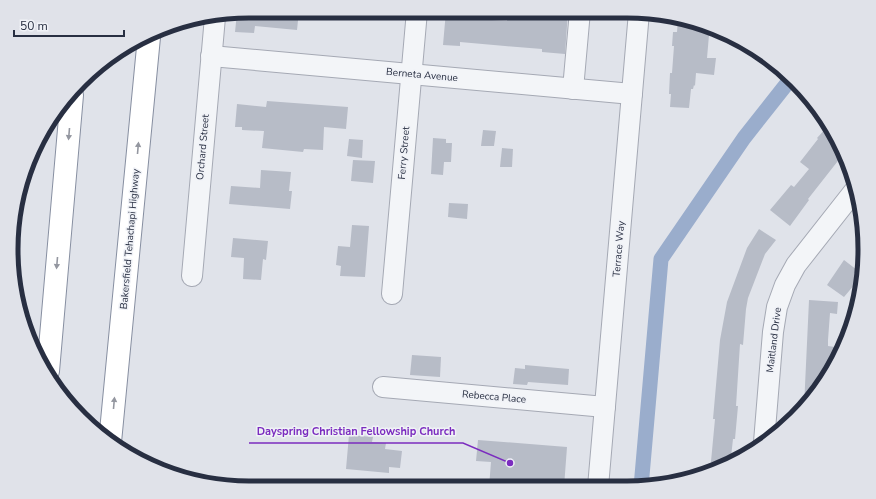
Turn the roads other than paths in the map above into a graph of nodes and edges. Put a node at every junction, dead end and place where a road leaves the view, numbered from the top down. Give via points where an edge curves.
1 (416, 18) edge
2 (579, 18) edge
3 (639, 18) edge
4 (214, 21) edge
5 (148, 41) edge
6 (211, 56) junction
7 (411, 74) junction
8 (573, 89) junction
9 (632, 94) junction
10 (71, 102) edge
11 (851, 195) edge
12 (192, 276) dead end
13 (392, 294) dead end
14 (49, 364) edge
15 (383, 387) dead end
16 (605, 407) junction
17 (111, 434) edge
18 (765, 435) edge
19 (599, 481) edge

1 - 7 street, Ferry Street
2 - 8 street
3 - 9 street, Terrace Way
4 - 6 street, Orchard Street
17 -> 5 highway, Bakersfield Tehachapi Highway
6 - 7 street, Berneta Avenue
6 - 12 street, Orchard Street
7 - 8 street, Berneta Avenue
7 - 13 street, Ferry Street
8 - 9 street, Berneta Avenue
9 - 16 street, Terrace Way
10 -> 14 highway
11 - 18 street, Maitland Drive via 796,265 785,285 773,332
15 - 16 street, Rebecca Place
16 - 19 street, Terrace Way

